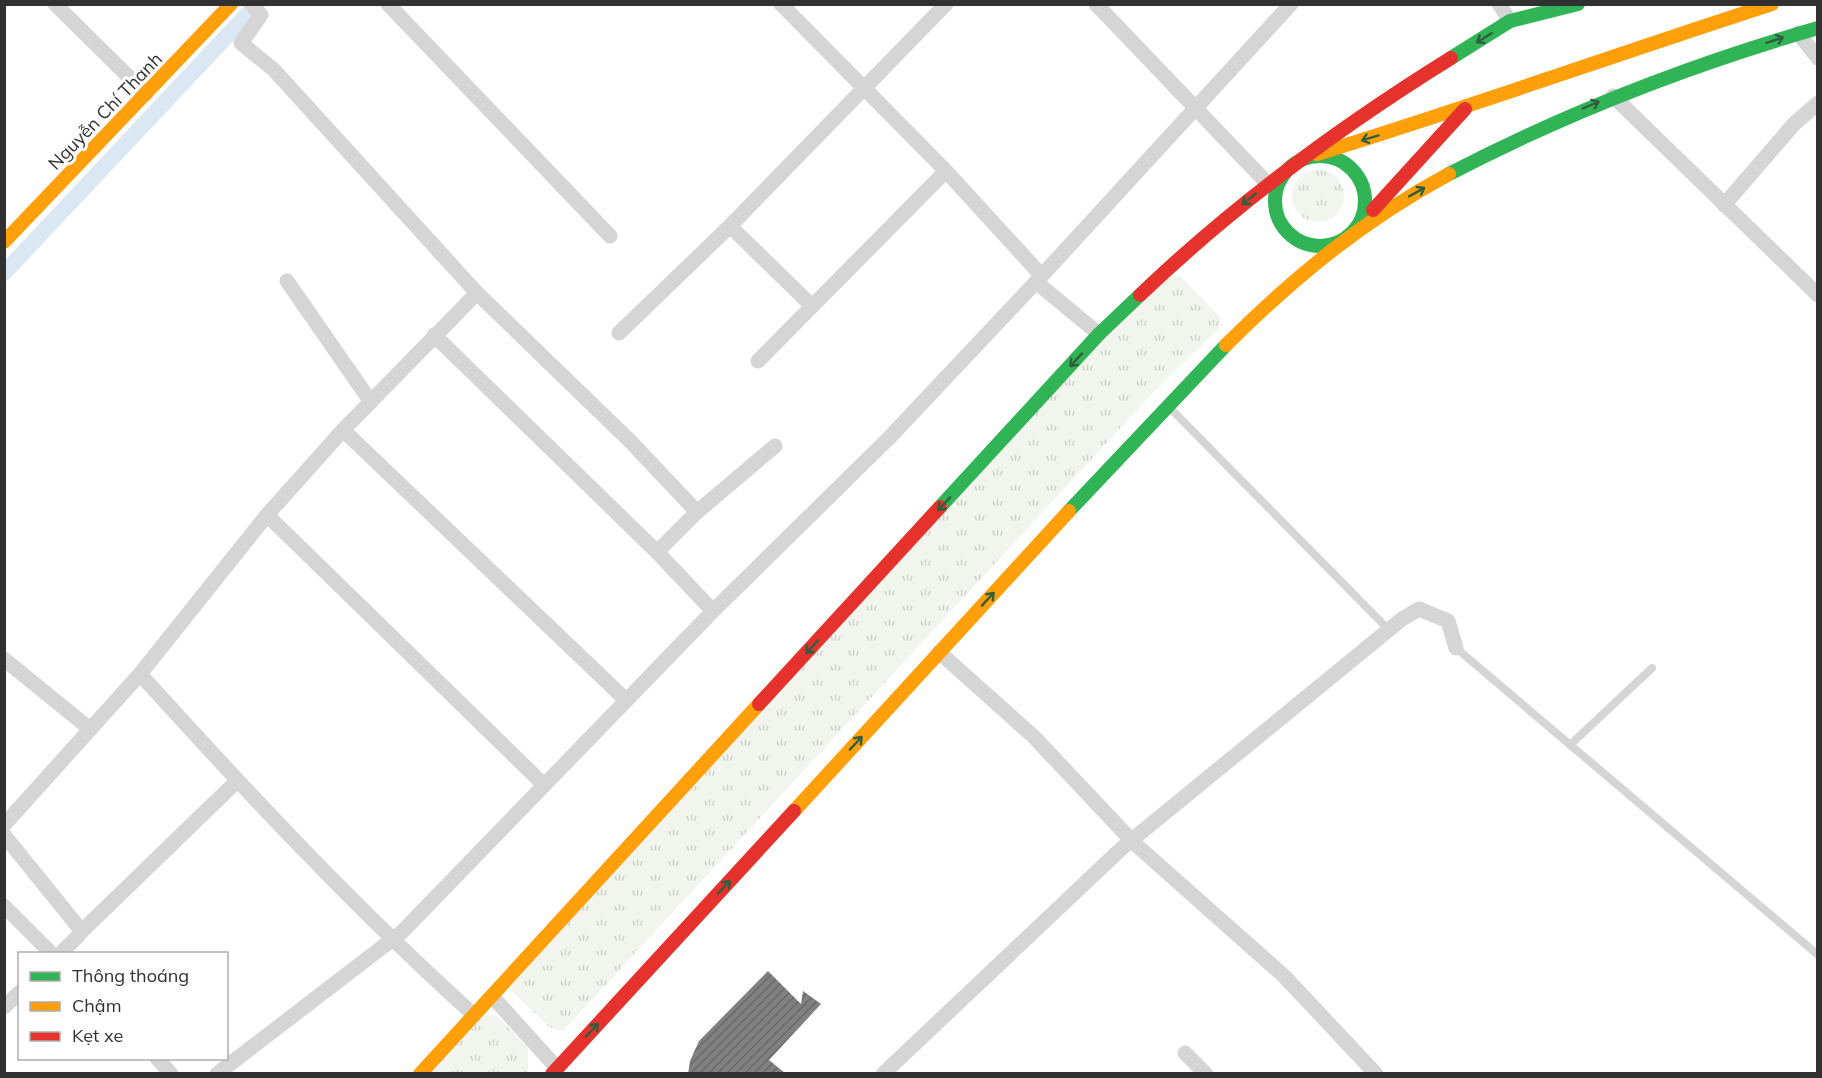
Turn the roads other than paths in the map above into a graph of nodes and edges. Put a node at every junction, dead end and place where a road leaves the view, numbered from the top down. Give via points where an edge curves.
1 (55, 4) edge
2 (231, 4) edge
3 (388, 4) edge
4 (781, 4) edge
5 (1096, 4) edge
6 (1499, 4) edge
7 (1772, 4) edge
8 (1290, 5) edge
9 (1577, 5) edge
10 (940, 6) edge
11 (254, 8) edge
12 (1510, 21) junction
13 (1818, 28) edge
14 (1797, 33) junction
15 (1818, 58) edge
16 (863, 87) junction
17 (146, 94) junction
18 (1613, 96) junction
19 (1818, 103) edge
20 (1197, 107) junction
21 (1466, 108) junction
22 (1309, 157) junction
23 (1295, 163) junction
24 (946, 171) junction
25 (1268, 184) junction
26 (1724, 205) junction
27 (1360, 223) junction
28 (730, 226) junction
29 (1350, 235) junction
30 (610, 236) dead end
31 (4, 242) edge
32 (1039, 279) junction
33 (287, 281) dead end
34 (477, 293) junction
35 (1818, 295) edge
36 (812, 306) junction
37 (619, 333) dead end
38 (434, 334) junction
39 (1099, 334) junction
40 (758, 361) dead end
41 (371, 402) junction
42 (1167, 405) junction
43 (343, 430) junction
44 (776, 446) dead end
45 (697, 512) junction
46 (267, 515) junction
47 (657, 552) junction
48 (713, 611) junction
49 (1389, 630) junction
50 (1456, 648) joint
51 (939, 652) junction
52 (5, 660) edge
53 (1652, 668) dead end
54 (141, 674) junction
55 (626, 700) junction
56 (90, 729) junction
57 (1570, 745) junction
58 (237, 781) junction
59 (543, 784) junction
60 (4, 825) edge
61 (4, 835) edge
62 (1132, 841) junction
63 (4, 906) edge
64 (81, 932) junction
65 (390, 940) junction
66 (50, 952) edge
67 (62, 952) edge
68 (1818, 955) edge
69 (18, 994) edge
70 (492, 996) junction
71 (4, 1006) edge
72 (474, 1015) junction
73 (1185, 1053) dead end
74 (157, 1060) edge
75 (555, 1072) edge
76 (171, 1074) edge
77 (217, 1074) edge
78 (420, 1074) edge
79 (883, 1074) edge
80 (1206, 1074) edge
81 (1376, 1074) edge

1 - 17 street
2 - 17 street, Nguyễn Chí Thanh
3 - 30 street
4 - 16 street
5 - 20 street
6 - 12 street
7 - 21 street via 1594,61
8 - 20 street
9 - 12 street
10 - 16 street
11 - 34 street via 261,15 241,43 274,70
12 -> 23 street via 1370,108
13 - 14 street
14 - 15 street
18 -> 14 street
16 - 24 street
16 - 28 street
17 - 31 street, Nguyễn Chí Thanh
18 - 26 street
29 -> 18 street via 1397,203 1472,162
19 - 26 street via 1794,124
20 - 25 street
20 - 32 street
21 -> 22 street
21 - 27 street
22 - 23 street
22 - 27 street via 1339,159 1356,173 1366,194
23 - 25 street
23 - 29 street via 1284,173 1276,193 1277,215 1284,228 1308,245 1338,243
24 - 32 street
24 - 36 street
25 -> 39 street via 1200,237
26 - 35 street
27 - 29 street
28 - 36 street
28 - 37 street
29 - 42 street via 1261,308
32 - 39 street
32 - 48 street via 890,436
33 - 41 street
34 - 38 street
34 - 45 street via 631,441
36 - 40 street
38 - 41 street
38 - 47 street
39 -> 70 street
41 - 43 street
42 - 49 lane
51 -> 42 street
43 - 46 street
43 - 55 street
44 - 45 street
45 - 47 street
46 - 54 street
46 - 59 street
47 - 48 street
48 - 55 street
49 - 50 street via 1419,609 1448,621
49 - 62 street
50 - 57 lane
51 - 62 street via 1034,737
75 -> 51 street
52 - 56 street
53 - 57 lane
54 - 56 street
54 - 58 street
55 - 59 street
56 - 60 street
57 - 68 lane
58 - 64 street
58 - 65 street
59 - 65 street
61 - 64 street
62 - 79 street
62 - 81 street via 1284,976
63 - 66 street
64 - 67 street
65 - 72 street
65 - 77 street
69 - 71 street
70 - 72 street
70 - 75 street
72 - 78 street
73 - 80 street
74 - 76 street

